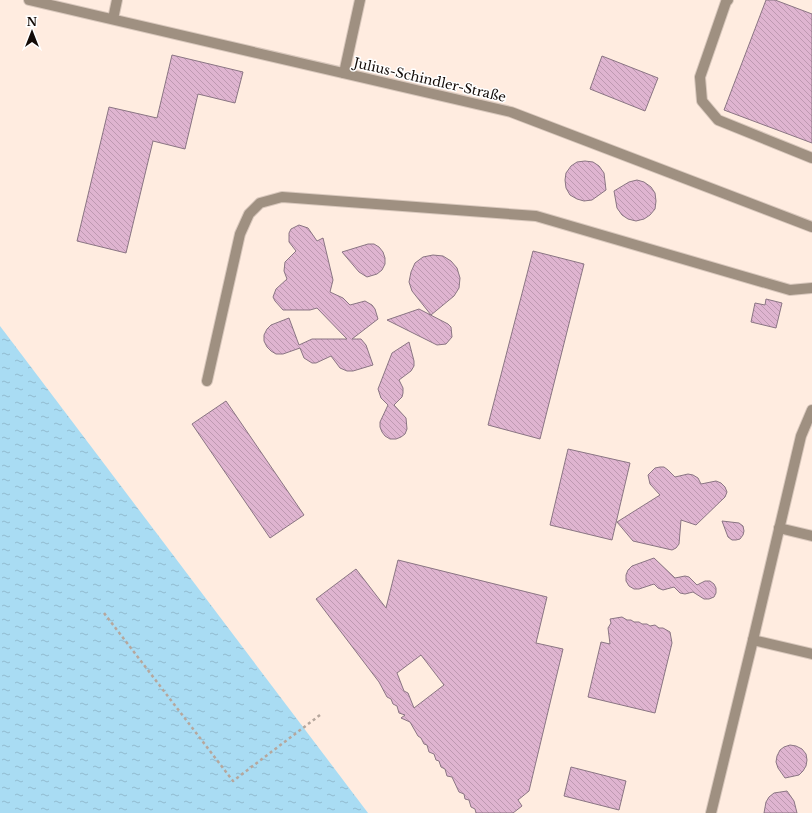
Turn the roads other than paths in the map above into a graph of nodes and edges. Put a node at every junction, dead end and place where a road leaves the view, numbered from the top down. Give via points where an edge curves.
1 (29, 0) edge
2 (117, 0) edge
3 (360, 0) edge
4 (728, 0) edge
5 (113, 19) junction
6 (344, 73) junction
7 (812, 158) edge
8 (812, 227) edge
9 (812, 288) edge
10 (207, 381) dead end
11 (812, 410) edge
12 (779, 528) junction
13 (812, 536) edge
14 (753, 640) junction
15 (812, 654) edge
16 (711, 813) edge

1 - 5 street, Julius-Schindler-Straße
2 - 5 street
3 - 6 street
4 - 7 street via 700,77 702,101 718,120
5 - 6 street, Julius-Schindler-Straße
6 - 8 street, Julius-Schindler-Straße via 511,112
9 - 10 street via 790,290 536,216 282,196 260,203 249,214 240,234
11 - 12 street via 801,436
12 - 13 street
12 - 14 street
14 - 15 street
14 - 16 street

